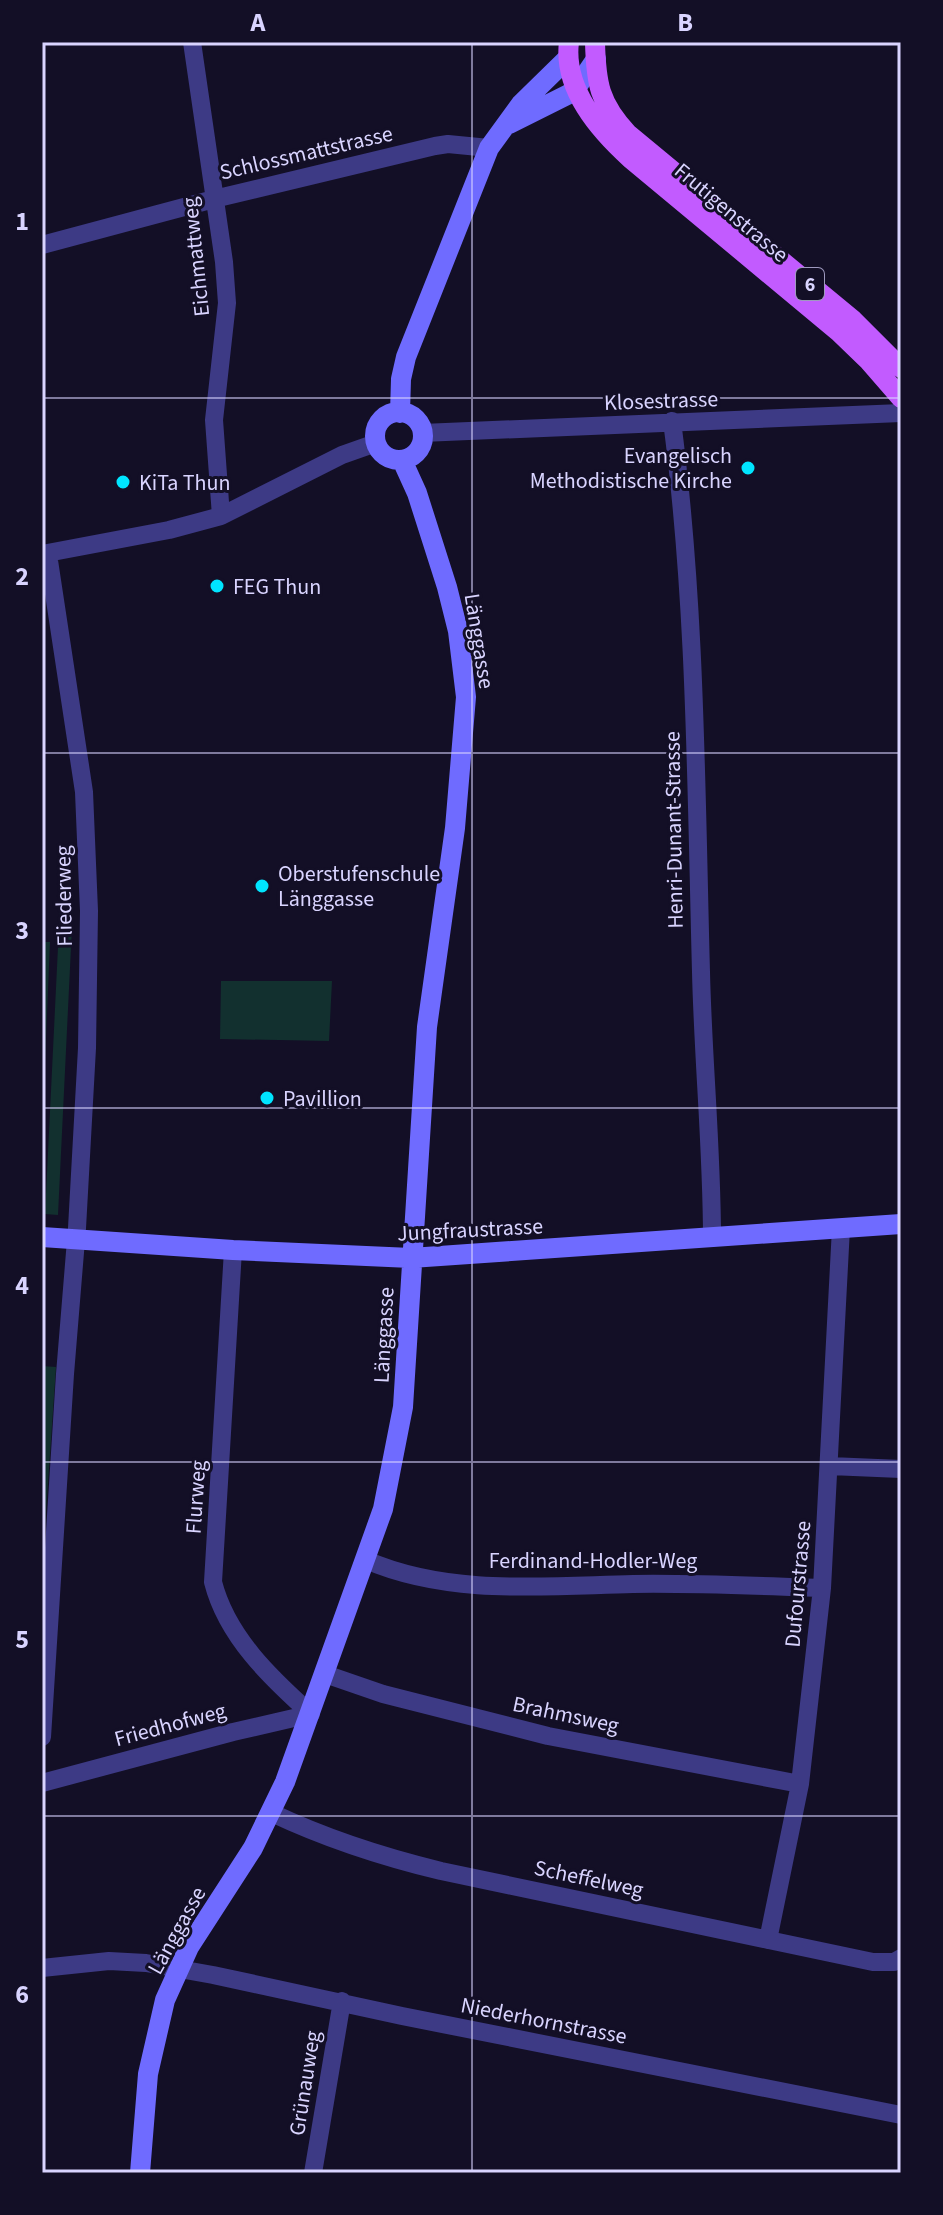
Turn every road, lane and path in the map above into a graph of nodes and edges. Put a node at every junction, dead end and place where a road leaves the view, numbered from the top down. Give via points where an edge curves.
1 (192, 42) edge
2 (610, 42) edge
3 (569, 50) edge
4 (595, 50) edge
5 (576, 88) junction
6 (505, 126) junction
7 (489, 148) junction
8 (214, 199) junction
9 (42, 245) edge
10 (901, 368) edge
11 (901, 398) edge
12 (400, 413) junction
13 (901, 413) edge
14 (672, 421) junction
15 (422, 433) junction
16 (376, 443) junction
17 (402, 460) junction
18 (221, 516) junction
19 (45, 554) edge
20 (901, 1224) edge
21 (841, 1228) junction
22 (42, 1237) edge
23 (712, 1238) junction
24 (76, 1241) junction
25 (233, 1250) junction
26 (411, 1258) junction
27 (830, 1466) junction
28 (901, 1469) edge
29 (366, 1560) junction
30 (822, 1588) junction
31 (325, 1674) junction
32 (311, 1714) junction
33 (42, 1737) edge
34 (42, 1783) edge
35 (800, 1784) junction
36 (272, 1813) junction
37 (768, 1940) junction
38 (901, 1958) edge
39 (42, 1968) edge
40 (178, 1969) junction
41 (342, 2001) junction
42 (901, 2115) edge
43 (140, 2173) edge
44 (313, 2173) edge

1 - 8 street, Eichmattweg
2 - 4 street
3 - 5 main road, Frutigenstrasse / 6
3 - 6 street
4 - 5 street
4 - 10 main road, Frutigenstrasse / 6 via 601,96 615,121 853,320
5 - 6 street
5 - 11 main road, Frutigenstrasse / 6 via 616,146 839,332
6 - 7 street
7 - 8 street, Schlossmattstrasse via 435,146
7 - 12 street via 406,357
8 - 9 street, Schlossmattstrasse
8 - 18 street, Eichmattweg via 227,303 214,420
12 - 15 street via 417,421
12 - 16 street via 381,422
13 - 14 street, Klosestrasse
14 - 15 street, Klosestrasse
14 - 23 street, Henri-Dunant-Strasse via 693,647
15 - 17 street via 418,451
16 - 17 street via 383,454
16 - 18 street
17 - 26 street, Länggasse via 447,587 466,697 455,828 427,1027
18 - 19 street
19 - 24 street, Fliederweg via 84,792 89,896
20 - 21 street, Jungfraustrasse
21 - 23 street, Jungfraustrasse
21 - 27 street, Dufourstrasse
22 - 24 street, Jungfraustrasse
23 - 26 street, Jungfraustrasse
24 - 25 street, Jungfraustrasse
24 - 33 street, Fliederweg
25 - 26 street, Jungfraustrasse
25 - 32 street, Flurweg via 213,1582 239,1637
26 - 29 street, Länggasse via 403,1407 388,1490
27 - 28 street
27 - 30 street, Dufourstrasse
29 - 30 street, Ferdinand-Hodler-Weg via 392,1570 479,1585
29 - 31 street, Länggasse
30 - 35 street, Dufourstrasse
31 - 32 street, Länggasse
31 - 35 street, Brahmsweg via 533,1733
32 - 34 street, Friedhofweg
32 - 36 street, Länggasse
35 - 37 street, Dufourstrasse
36 - 37 street, Scheffelweg via 396,1860
36 - 40 street, Länggasse
37 - 38 street, Scheffelweg via 883,1964
39 - 40 street, Niederhornstrasse via 109,1961
40 - 41 street, Niederhornstrasse
40 - 43 street, Länggasse via 151,2055
41 - 42 street, Niederhornstrasse
41 - 44 street, Grünauweg

